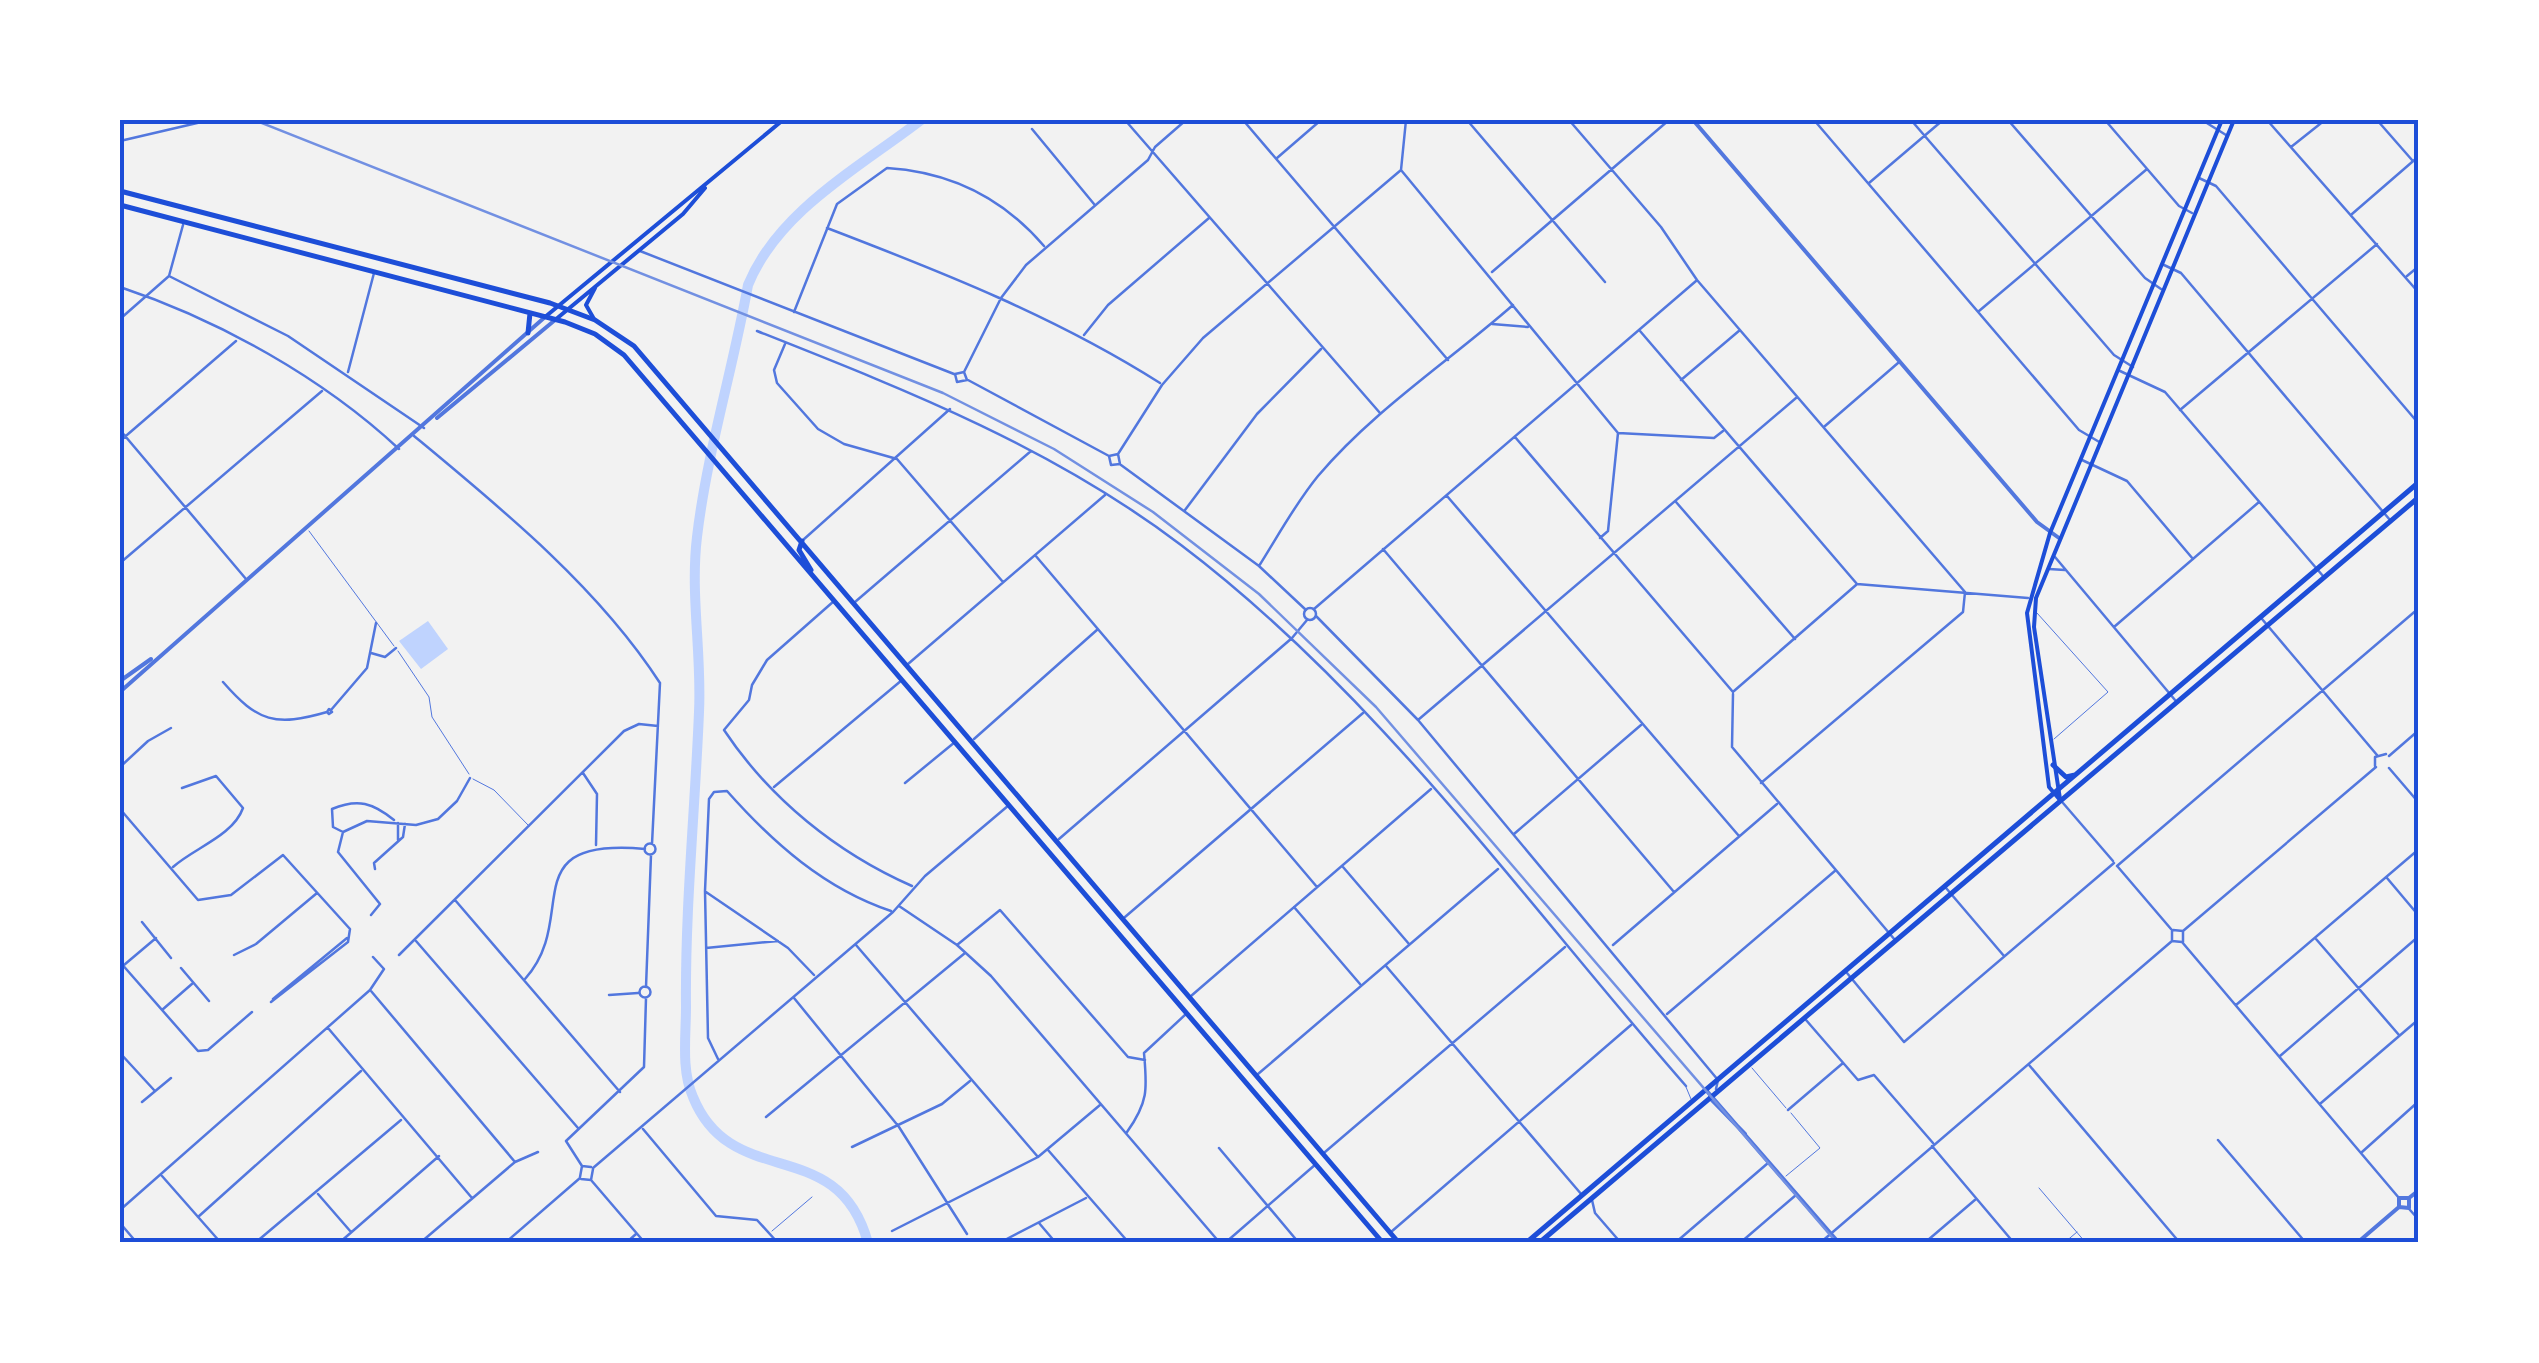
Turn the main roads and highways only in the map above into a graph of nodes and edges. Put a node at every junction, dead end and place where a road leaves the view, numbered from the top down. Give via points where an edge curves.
1 (783, 120) edge
2 (2222, 120) edge
3 (2234, 120) edge
4 (712, 181) junction
5 (120, 192) edge
6 (132, 195) junction
7 (145, 198) junction
8 (120, 204) edge
9 (134, 208) junction
10 (154, 214) junction
11 (311, 241) junction
12 (340, 248) junction
13 (320, 258) junction
14 (348, 266) junction
15 (598, 284) junction
16 (558, 306) junction
17 (568, 309) junction
18 (530, 313) junction
19 (545, 317) junction
20 (555, 320) junction
21 (595, 320) junction
22 (528, 333) road end
23 (662, 378) junction
24 (653, 386) junction
25 (2418, 485) edge
26 (2419, 497) edge
27 (793, 531) junction
28 (802, 541) junction
29 (788, 545) junction
30 (812, 573) junction
31 (933, 693) junction
32 (2174, 698) junction
33 (942, 704) junction
34 (928, 708) junction
35 (939, 720) junction
36 (2053, 765) junction
37 (2077, 775) junction
38 (2057, 792) junction
39 (2060, 800) junction
40 (1979, 864) junction
41 (1156, 954) junction
42 (1162, 962) junction
43 (1146, 963) junction
44 (1158, 976) junction
45 (1849, 976) junction
46 (1287, 1108) junction
47 (1294, 1116) junction
48 (1278, 1117) junction
49 (1289, 1129) junction
50 (1354, 1186) junction
51 (1346, 1196) junction
52 (1362, 1196) junction
53 (1582, 1196) junction
54 (1594, 1196) junction
55 (1358, 1211) junction
56 (1383, 1243) edge
57 (1400, 1243) edge
58 (1526, 1243) edge
59 (1539, 1243) edge

1 - 4 main road
2 - 38 main road via 2028,598 2032,676 2049,787
3 - 36 main road via 2058,538 2034,612
4 - 15 main road via 683,214
4 - 16 main road
5 - 6 main road
6 - 7 main road
6 - 9 main road
7 - 10 main road
7 - 11 main road
8 - 9 main road
9 - 10 main road
10 - 13 main road
11 - 12 main road
11 - 13 main road via 323,249
12 - 14 main road
12 - 16 main road
13 - 14 main road
14 - 18 main road
15 - 17 main road
15 - 21 main road via 586,305
16 - 17 main road
16 - 19 main road
17 - 20 main road
17 - 21 main road
18 - 19 main road
18 - 22 main road
19 - 20 main road
20 - 24 main road via 608,343
21 - 23 main road via 634,346
23 - 24 main road
23 - 27 main road
24 - 29 main road
25 - 32 main road
26 - 32 main road
27 - 28 main road
27 - 29 main road
28 - 30 main road via 799,550
28 - 31 main road
29 - 30 main road
30 - 34 main road
31 - 33 main road
31 - 34 main road
32 - 37 main road
32 - 39 main road
33 - 35 main road
33 - 41 main road
34 - 35 main road
35 - 43 main road
36 - 37 main road via 2066,777
36 - 38 main road
37 - 38 main road
38 - 39 main road
38 - 40 main road
39 - 40 main road
40 - 45 main road
41 - 42 main road
41 - 43 main road
42 - 44 main road
42 - 46 main road
43 - 44 main road
44 - 48 main road
45 - 53 main road
45 - 54 main road
46 - 47 main road
46 - 48 main road
47 - 49 main road
47 - 50 main road
48 - 49 main road
49 - 51 main road
50 - 51 main road
50 - 52 main road
51 - 55 main road
52 - 55 main road
52 - 57 main road
53 - 54 main road
53 - 58 main road
54 - 59 main road
55 - 56 main road

